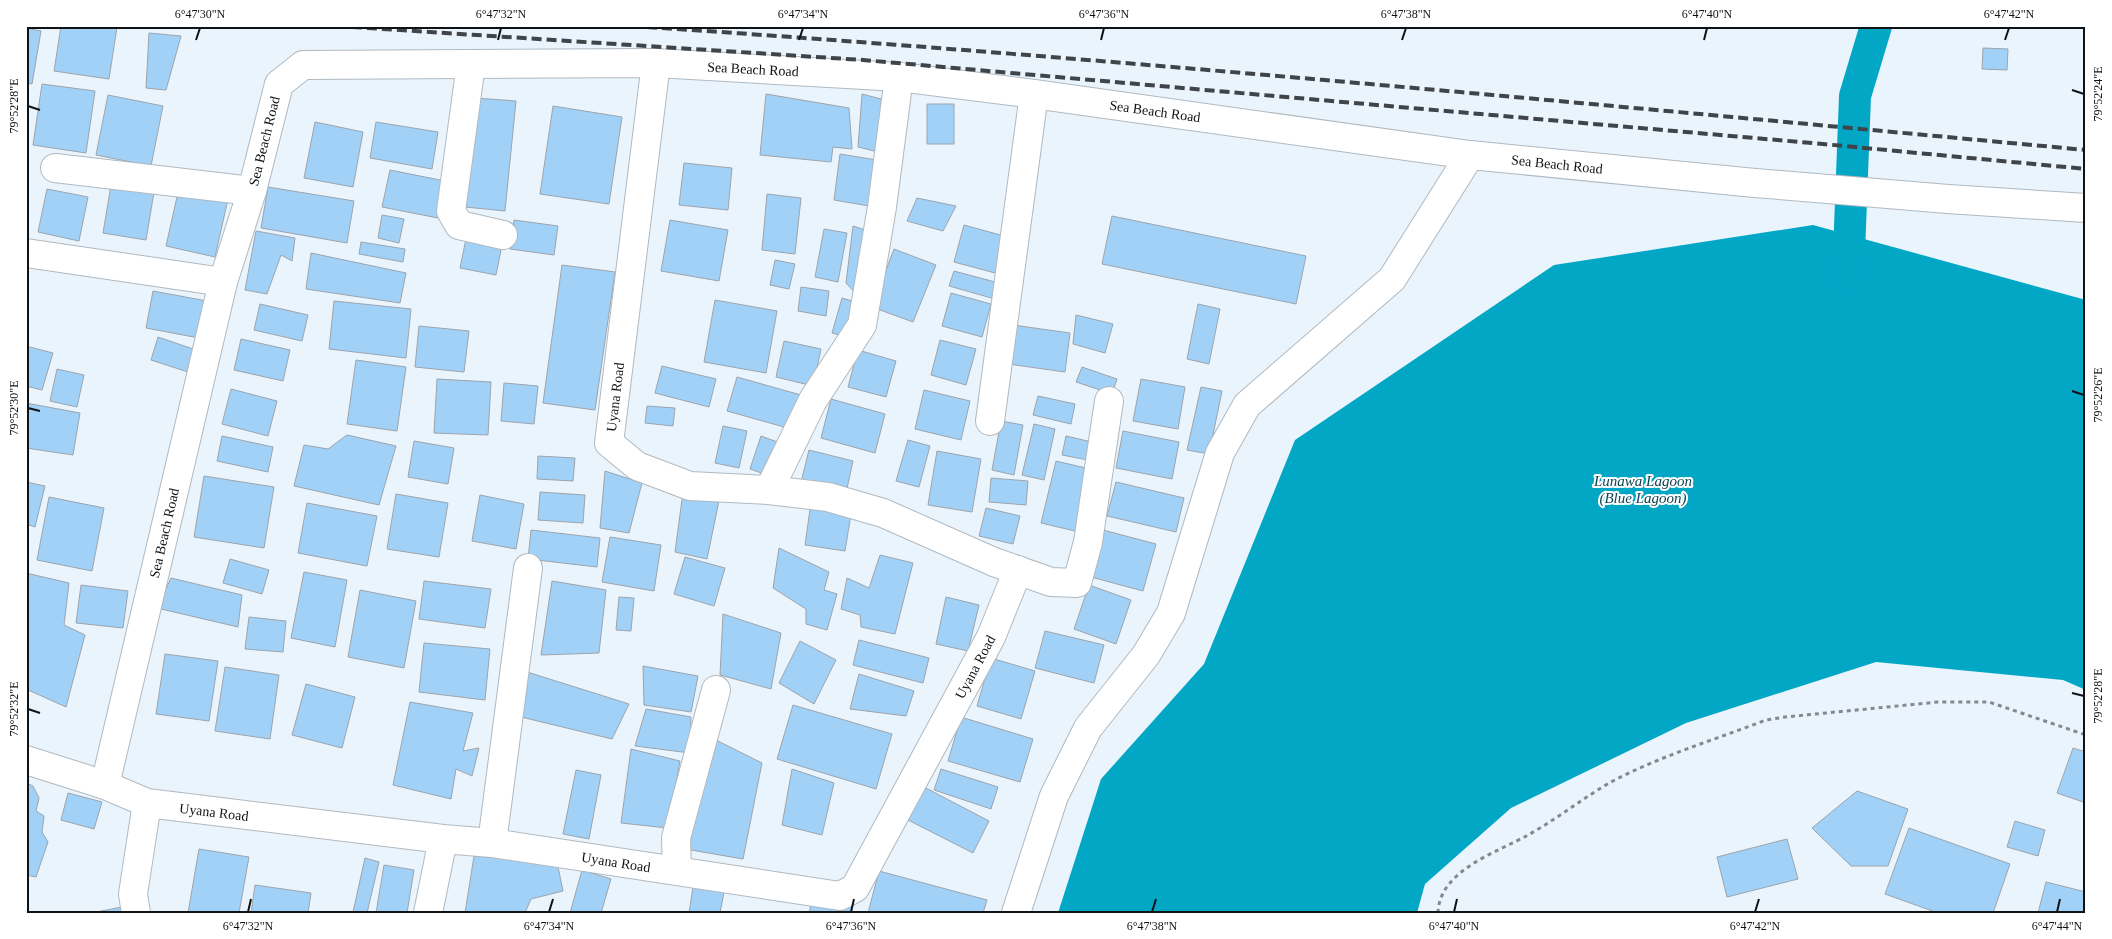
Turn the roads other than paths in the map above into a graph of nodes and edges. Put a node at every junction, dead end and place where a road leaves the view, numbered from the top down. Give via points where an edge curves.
1 (656, 63) junction
2 (472, 64) junction
3 (899, 77) junction
4 (1034, 94) junction
5 (1470, 155) junction
6 (55, 168) dead end
7 (252, 190) junction
8 (2086, 208) edge
9 (503, 235) dead end
10 (26, 253) edge
11 (223, 282) junction
12 (1109, 401) dead end
13 (990, 421) dead end
14 (769, 490) junction
15 (1006, 566) junction
16 (528, 568) dead end
17 (716, 690) dead end
18 (26, 760) edge
19 (105, 785) junction
20 (147, 803) junction
21 (443, 839) junction
22 (492, 843) junction
23 (677, 871) junction
24 (136, 913) edge
25 (428, 913) edge
26 (1016, 913) edge

1 - 2 street, Sea Beach Road
1 - 3 street, Sea Beach Road
1 - 14 street, Uyana Road via 609,443 637,466 690,486
2 - 7 street, Sea Beach Road via 303,65 278,84
2 - 9 street via 451,211 459,225
3 - 4 street, Sea Beach Road
3 - 14 street via 862,325 813,400
4 - 5 street, Sea Beach Road
4 - 13 street
5 - 8 street, Sea Beach Road via 1755,183
5 - 26 street via 1392,279 1248,405 1220,452 1171,612 1146,655 1088,728 1054,796
6 - 7 street
7 - 11 street, Sea Beach Road
10 - 11 street
11 - 19 street, Sea Beach Road
12 - 15 street via 1088,542 1077,583 1051,582
14 - 15 street, Uyana Road via 828,497 883,513
15 - 23 street, Uyana Road via 991,638 856,888 840,896
16 - 22 street
17 - 23 street via 676,838
18 - 19 street, Uyana Road
19 - 20 street, Uyana Road
20 - 21 street, Uyana Road
20 - 24 street via 133,894
21 - 22 street, Uyana Road
21 - 25 street
22 - 23 street, Uyana Road

